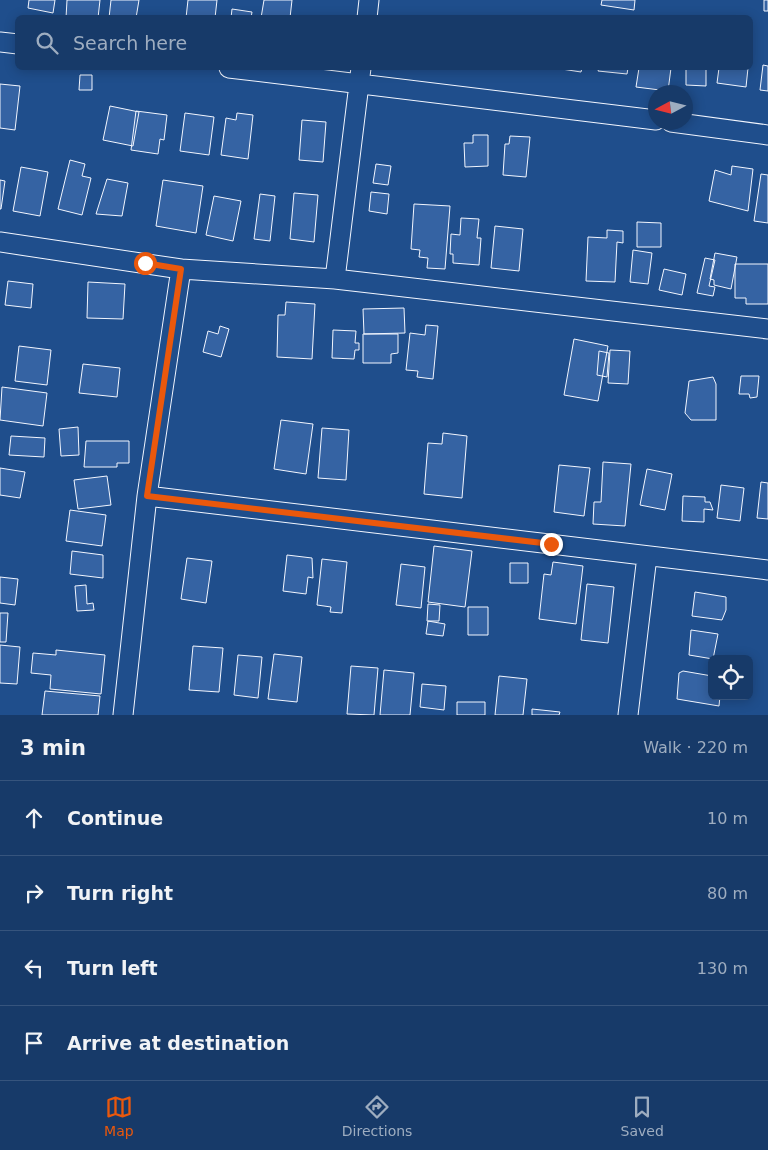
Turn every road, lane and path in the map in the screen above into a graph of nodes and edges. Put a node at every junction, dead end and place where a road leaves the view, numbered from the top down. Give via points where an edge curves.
1 (370, 0) edge
2 (368, 15) edge
3 (0, 42) edge
4 (15, 44) edge
5 (266, 70) edge
6 (360, 75) edge
7 (648, 119) edge
8 (693, 125) edge
9 (768, 135) edge
10 (0, 242) edge
11 (181, 269) junction
12 (335, 279) junction
13 (768, 329) edge
14 (147, 496) junction
15 (647, 556) junction
16 (768, 570) edge
17 (126, 715) edge
18 (628, 715) edge

1 - 2 street
3 - 4 street
5 - 6 street
6 - 7 street
6 - 12 street
8 - 9 street
10 - 11 street
11 - 12 street
11 - 14 street
12 - 13 street
14 - 15 street
14 - 17 street
15 - 16 street
15 - 18 street

